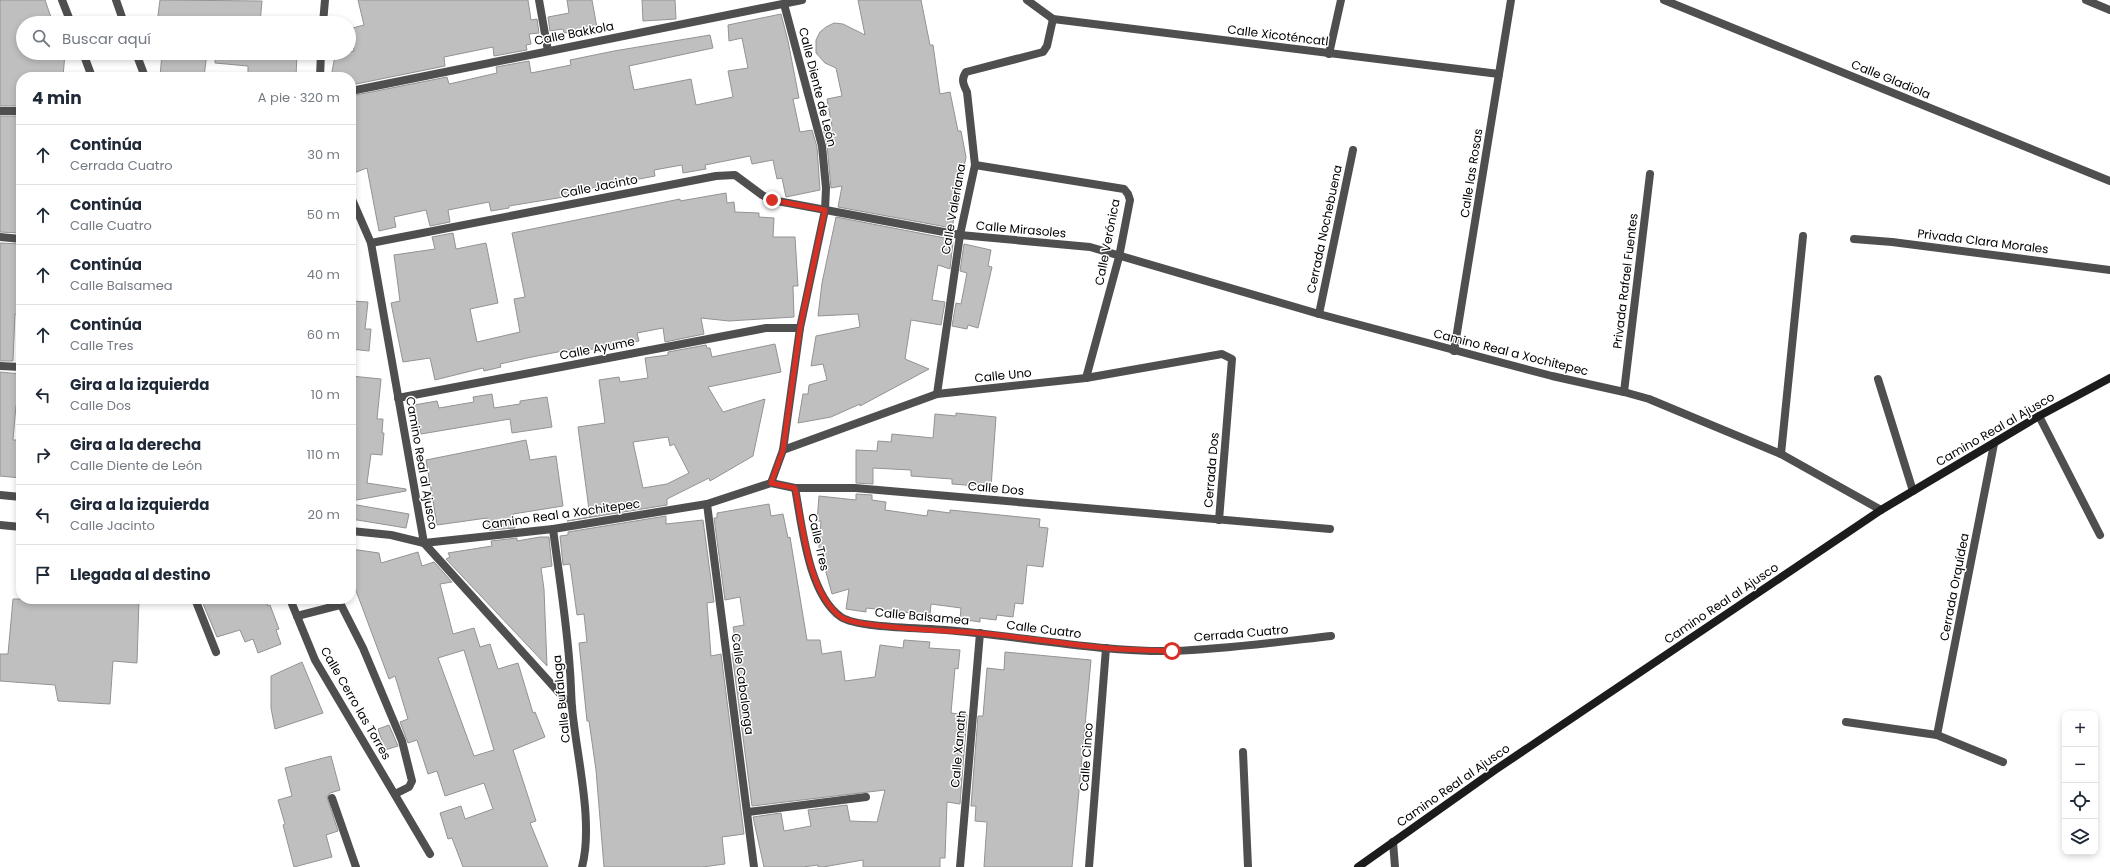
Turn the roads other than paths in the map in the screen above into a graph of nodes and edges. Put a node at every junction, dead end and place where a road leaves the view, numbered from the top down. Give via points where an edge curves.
1 (62, 0) edge
2 (116, 0) edge
3 (325, 0) edge
4 (539, 0) edge
5 (802, 0) edge
6 (1028, 0) edge
7 (1340, 0) edge
8 (1511, 0) edge
9 (1664, 0) edge
10 (2086, 0) edge
11 (784, 4) junction
12 (2110, 10) edge
13 (68, 16) edge
14 (122, 16) edge
15 (324, 16) edge
16 (1053, 19) junction
17 (548, 51) junction
18 (1329, 54) junction
19 (86, 60) edge
20 (139, 60) edge
21 (321, 60) edge
22 (90, 72) edge
23 (143, 72) edge
24 (320, 72) edge
25 (1499, 74) junction
26 (356, 90) edge
27 (0, 111) edge
28 (16, 111) edge
29 (1353, 150) dead end
30 (974, 165) junction
31 (1650, 174) dead end
32 (2110, 181) edge
33 (356, 208) edge
34 (825, 210) junction
35 (960, 235) junction
36 (1803, 236) dead end
37 (0, 238) edge
38 (16, 239) edge
39 (1854, 239) dead end
40 (371, 243) junction
41 (1119, 257) junction
42 (2110, 270) edge
43 (1319, 314) junction
44 (800, 328) junction
45 (1454, 351) junction
46 (1232, 359) joint
47 (0, 366) edge
48 (16, 367) edge
49 (1086, 378) junction
50 (2110, 378) edge
51 (1878, 379) dead end
52 (1624, 392) junction
53 (938, 394) junction
54 (398, 398) junction
55 (2039, 416) junction
56 (1994, 444) junction
57 (783, 450) junction
58 (1781, 454) junction
59 (771, 483) junction
60 (795, 488) junction
61 (1913, 491) junction
62 (0, 495) edge
63 (16, 497) edge
64 (707, 504) junction
65 (1882, 510) junction
66 (1219, 520) junction
67 (0, 525) edge
68 (16, 527) edge
69 (553, 529) junction
70 (1330, 529) dead end
71 (356, 532) edge
72 (2100, 535) dead end
73 (424, 543) junction
74 (197, 604) edge
75 (292, 604) edge
76 (333, 604) edge
77 (340, 604) edge
78 (297, 616) junction
79 (863, 624) joint
80 (980, 633) junction
81 (1331, 636) dead end
82 (1106, 648) junction
83 (216, 652) dead end
84 (572, 707) junction
85 (1846, 722) dead end
86 (1937, 735) junction
87 (1243, 752) dead end
88 (2003, 762) dead end
89 (395, 794) junction
90 (866, 797) dead end
91 (332, 798) dead end
92 (748, 812) junction
93 (1393, 842) junction
94 (430, 854) dead end
95 (356, 867) edge
96 (582, 867) edge
97 (754, 867) edge
98 (960, 867) edge
99 (1089, 867) edge
100 (1248, 867) edge
101 (1358, 867) edge
102 (1395, 867) edge

1 - 13 street
2 - 14 street
3 - 15 street
4 - 17 street
5 - 11 street, Calle Bakkola
6 - 16 street
7 - 18 street
8 - 25 street, Calle las Rosas
9 - 32 street, Calle Gladiola
10 - 12 street
11 - 17 street, Calle Bakkola
11 - 34 street, Calle Diente de León via 822,146 826,188
16 - 18 street, Calle Xicoténcatl
16 - 30 street, Calle Valeriana via 1048,46 1043,52 966,72 962,77 967,92
17 - 26 street, Calle Bakkola
18 - 25 street, Calle Xicoténcatl
19 - 22 street
20 - 23 street
21 - 24 street
25 - 45 street, Calle las Rosas
27 - 28 street
29 - 43 street, Cerrada Nochebuena
30 - 35 street, Calle Valeriana
30 - 41 street, Calle Verónica via 1124,189 1130,200
31 - 52 street, Privada Rafael Fuentes
33 - 40 street, Camino Real al Ajusco
34 - 35 street, Calle Mirasoles
34 - 40 street, Calle Jacinto via 772,200 735,175 716,176
34 - 44 street, Calle Diente de León
35 - 41 street, Calle Mirasoles via 1090,247
35 - 53 street, Calle Valeriana
36 - 58 street
37 - 38 street
39 - 42 street, Privada Clara Morales
40 - 54 street, Camino Real al Ajusco
41 - 43 street, Camino Real a Xochitepec
41 - 49 street, Calle Verónica
43 - 45 street, Camino Real a Xochitepec
44 - 54 street, Calle Ayume via 766,328
44 - 57 street, Calle Diente de León
45 - 52 street, Camino Real a Xochitepec
46 - 49 street, Calle Uno via 1216,354
46 - 66 street, Cerrada Dos
47 - 48 street
49 - 53 street, Calle Uno
50 - 55 street, Camino Real al Ajusco
51 - 61 street
52 - 58 street, Camino Real a Xochitepec via 1650,399
53 - 57 street, Calle Uno
54 - 73 street, Camino Real al Ajusco
55 - 56 street, Camino Real al Ajusco
55 - 72 street
56 - 61 street, Camino Real al Ajusco
56 - 86 street, Cerrada Orquídea
57 - 59 street, Calle Diente de León
58 - 65 street, Camino Real a Xochitepec
59 - 60 street, Calle Dos
59 - 64 street, Camino Real a Xochitepec
60 - 66 street, Calle Dos via 855,488
60 - 79 street, Calle Tres via 810,563 818,586 828,604 842,618
61 - 65 street, Camino Real al Ajusco
62 - 63 street
64 - 69 street, Camino Real a Xochitepec
64 - 92 street, Calle Cabalonga
65 - 93 street, Camino Real al Ajusco via 1495,770
66 - 70 street, Cerrada Dos
67 - 68 street
69 - 73 street, Camino Real a Xochitepec
69 - 84 street, Calle Bufalaga
71 - 73 street, Camino Real a Xochitepec via 390,535
73 - 84 street, Camino Real al Ajusco
74 - 83 street
75 - 78 street, Calle Cerro las Torres
76 - 78 street
77 - 89 street, Calle Cerro las Torres via 363,648 402,740 412,781 409,787
78 - 89 street, Calle Cerro las Torres via 316,660
79 - 80 street, Calle Balsamea
80 - 82 street, Calle Cuatro
80 - 98 street, Calle Xanath
81 - 82 street, Cerrada Cuatro via 1172,651
82 - 99 street, Calle Cinco
84 - 96 street, Calle Bufalaga via 586,821 586,852
85 - 86 street
86 - 88 street
87 - 100 street
89 - 94 street, Calle Cerro las Torres
90 - 92 street
91 - 95 street
92 - 97 street, Calle Cabalonga
93 - 101 street, Camino Real al Ajusco
93 - 102 street

